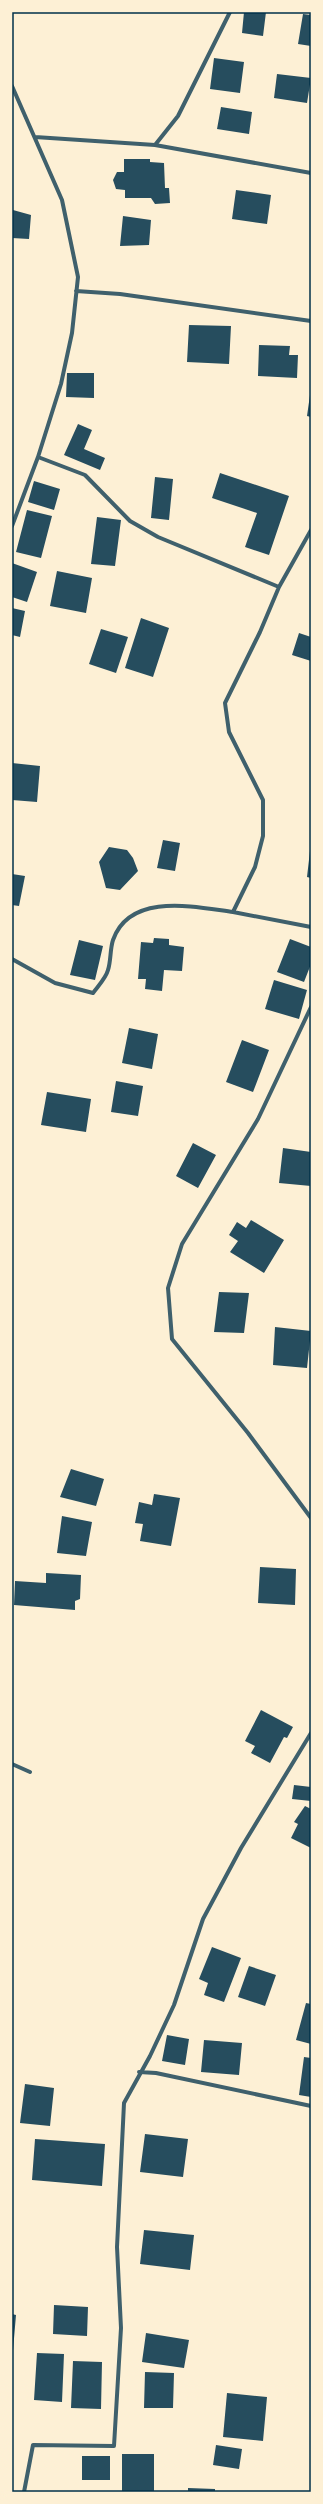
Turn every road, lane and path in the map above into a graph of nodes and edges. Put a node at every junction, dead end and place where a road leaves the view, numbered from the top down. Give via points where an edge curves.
1 (230, 12) edge
2 (12, 86) edge
3 (35, 137) junction
4 (155, 145) junction
5 (311, 173) edge
6 (76, 291) junction
7 (311, 321) edge
8 (38, 457) junction
9 (12, 526) edge
10 (311, 530) edge
11 (279, 587) junction
12 (233, 912) junction
13 (311, 927) edge
14 (12, 959) edge
15 (311, 1007) edge
16 (311, 1518) edge
17 (311, 1733) edge
18 (12, 1764) edge
19 (30, 1772) dead end
20 (139, 2072) junction
21 (311, 2106) edge
22 (24, 2492) edge

1 - 4 street via 178,116
2 - 3 street
3 - 4 street
3 - 6 street via 62,200 78,277
4 - 5 street
6 - 7 street via 120,294
6 - 8 street via 72,333 61,384
8 - 9 street
8 - 11 street via 85,475 130,521 158,537
10 - 11 street
11 - 12 street via 225,703 229,732 263,800 263,836 255,868
12 - 13 street
12 - 14 street via 184,906 143,910 126,918 113,940 108,972 93,993 55,983
15 - 16 street via 258,1119 182,1244 168,1288 172,1339
17 - 20 street via 241,1848 203,1919 174,2005 150,2056
18 - 19 street
20 - 21 street via 156,2073
20 - 22 street via 124,2103 120,2145 117,2247 121,2328 114,2446 33,2445

